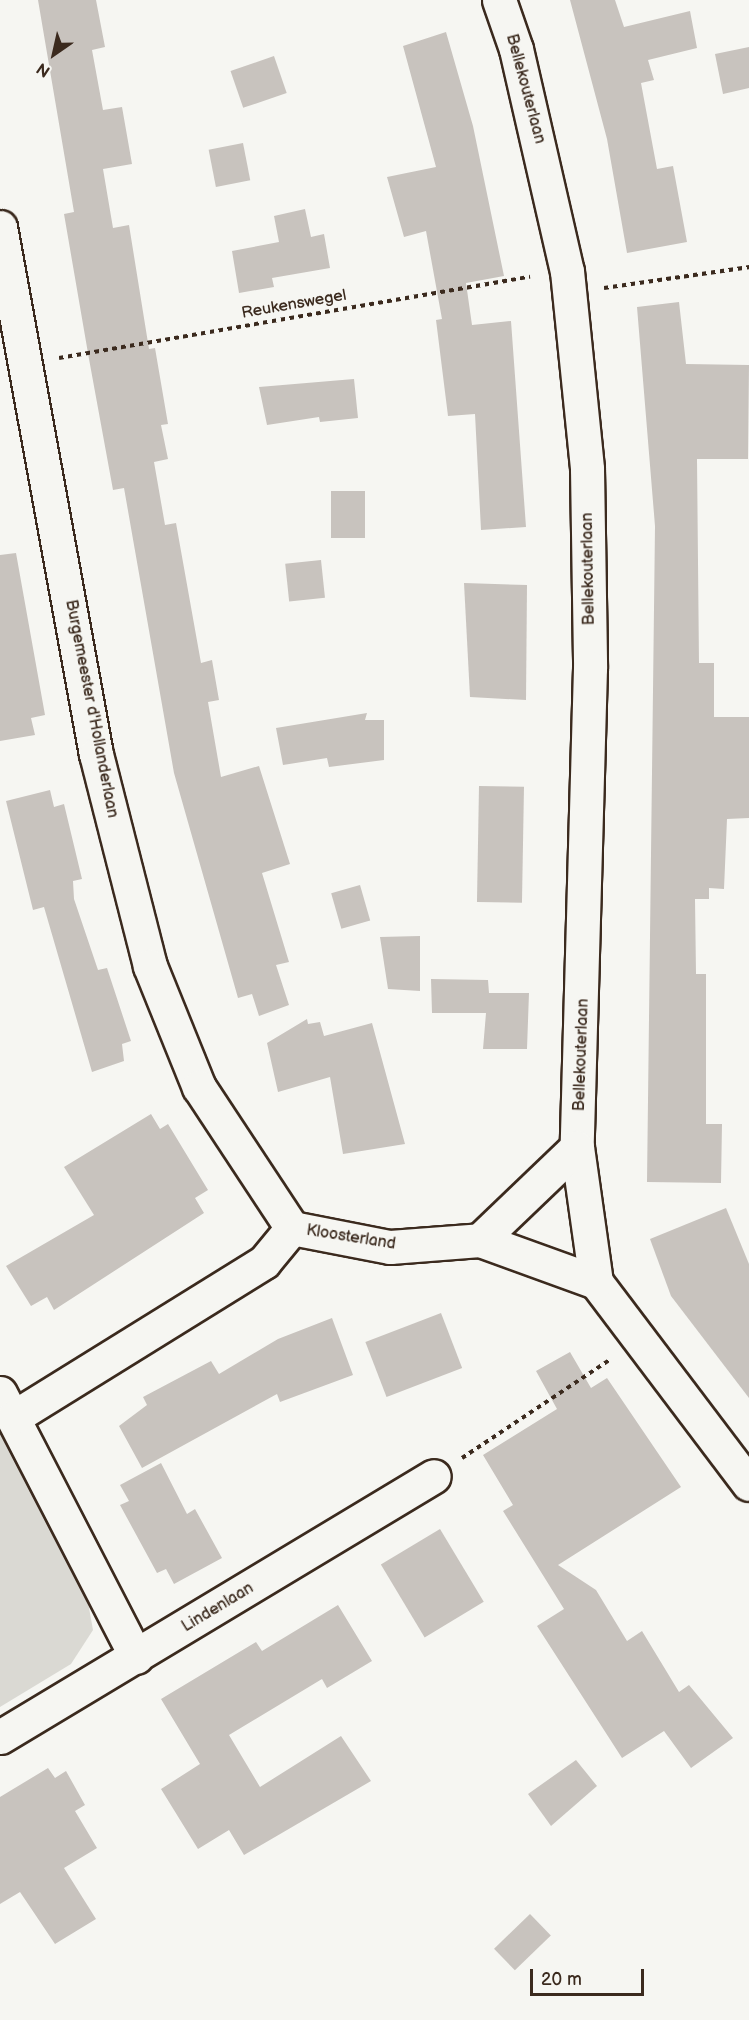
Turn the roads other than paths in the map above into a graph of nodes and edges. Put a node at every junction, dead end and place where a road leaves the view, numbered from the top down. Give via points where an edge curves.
1 (499, 0) edge
2 (0, 226) edge
3 (577, 1147) junction
4 (292, 1228) junction
5 (480, 1240) junction
6 (596, 1282) junction
7 (7, 1405) edge
8 (434, 1476) road end
9 (749, 1484) edge
10 (136, 1658) junction
11 (0, 1737) edge

1 - 3 street, Bellekouterlaan via 528,95 569,282 587,469 590,668
2 - 4 street, Burgemeester d'Hollanderlaan via 96,754 150,966 199,1087
3 - 5 street
3 - 6 street, Bellekouterlaan
4 - 5 street, Kloosterland via 390,1247
4 - 7 street, Kloosterland via 264,1262
5 - 6 street, Kloosterland
6 - 9 street, Bellekouterlaan
7 - 10 street, Kloosterland
8 - 10 street, Lindenlaan
10 - 11 street, Lindenlaan

